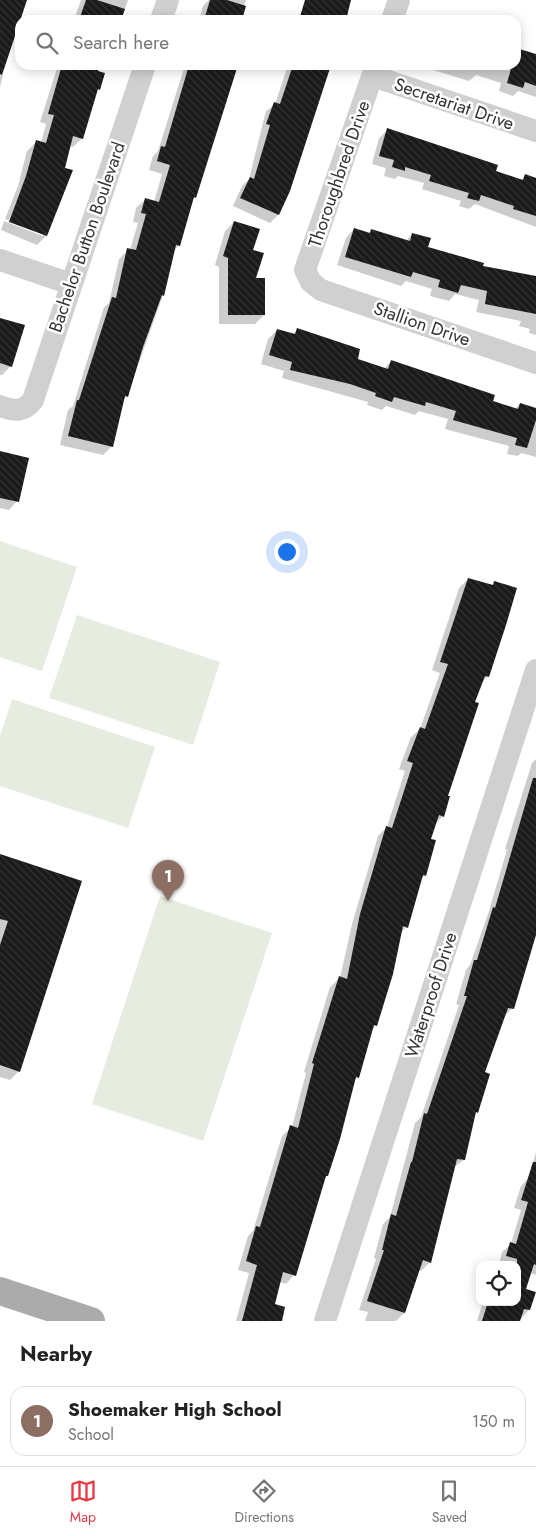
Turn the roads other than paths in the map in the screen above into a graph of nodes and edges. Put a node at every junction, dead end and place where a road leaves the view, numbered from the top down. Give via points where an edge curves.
1 (168, 0) edge
2 (399, 0) edge
3 (163, 15) edge
4 (394, 15) edge
5 (143, 70) edge
6 (374, 71) edge
7 (536, 131) edge
8 (0, 260) edge
9 (311, 282) joint
10 (71, 284) junction
11 (536, 363) edge
12 (0, 406) edge
13 (536, 670) edge
14 (0, 1291) edge
15 (91, 1321) edge
16 (325, 1321) edge

1 - 3 street
2 - 4 street
5 - 10 street, Bachelor Button Boulevard
6 - 7 street, Secretariat Drive
6 - 9 street, Thoroughbred Drive via 305,270
8 - 10 street
9 - 11 street, Stallion Drive via 321,290
10 - 12 street, Bachelor Button Boulevard via 33,400 27,408 15,411
13 - 16 street, Waterproof Drive
14 - 15 main road

